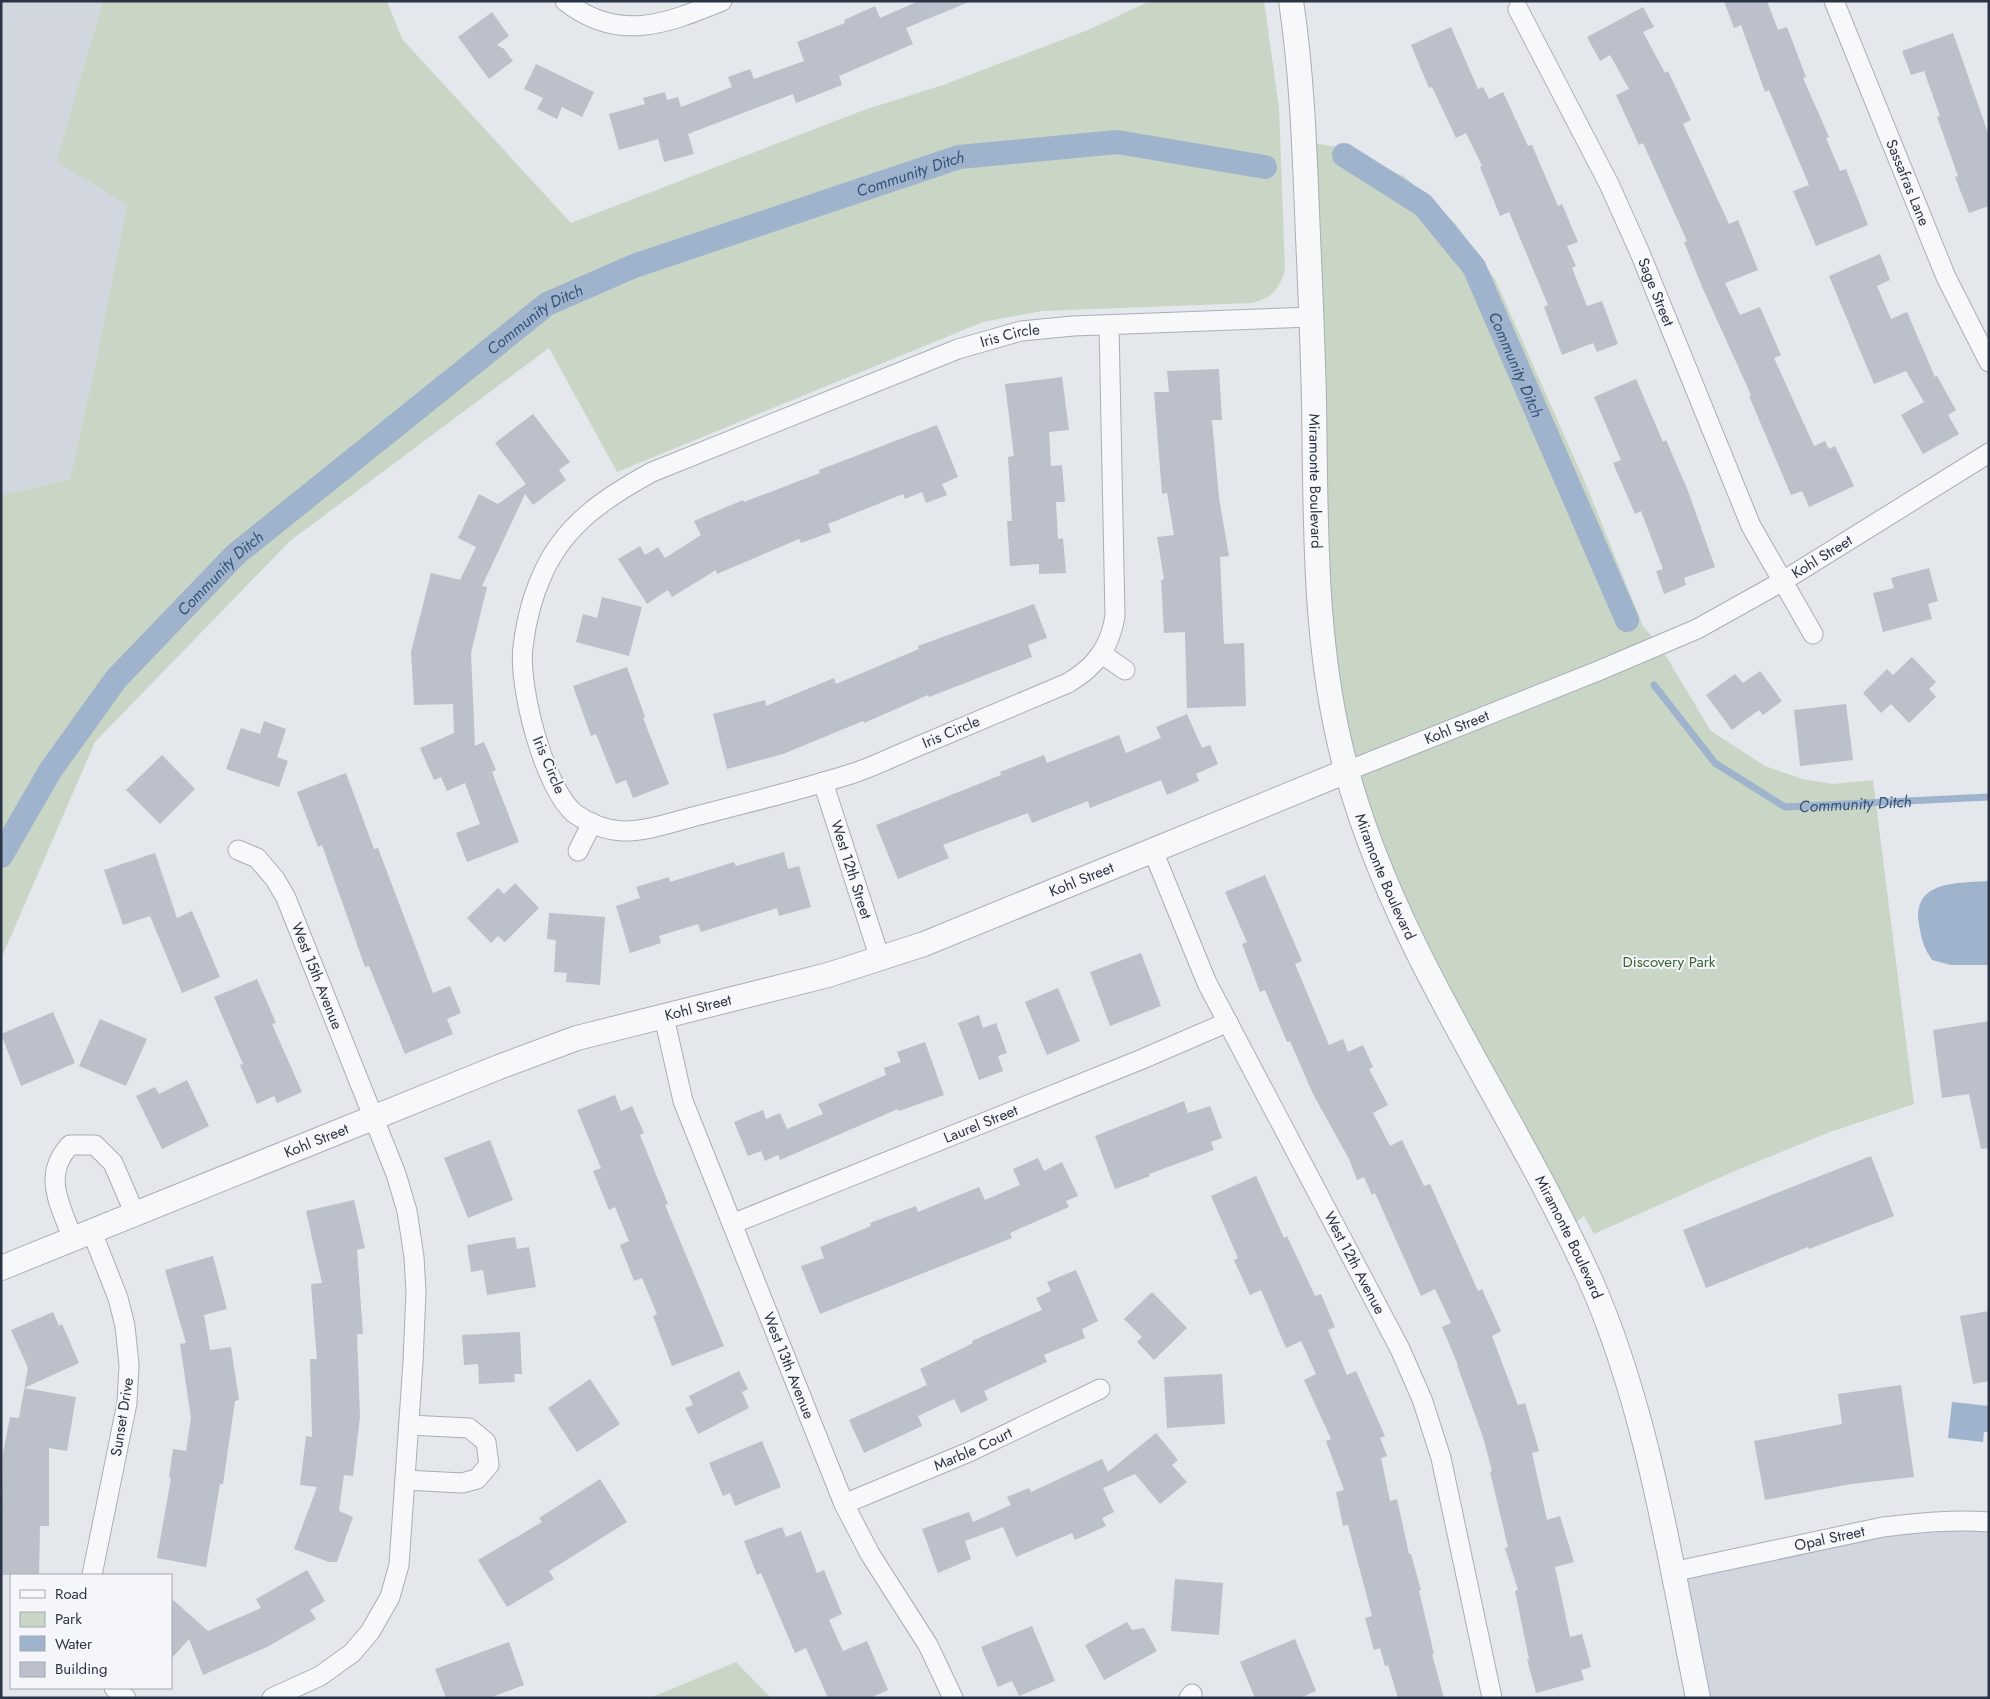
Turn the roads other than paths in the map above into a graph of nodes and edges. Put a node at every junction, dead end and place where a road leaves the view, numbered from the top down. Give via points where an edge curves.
1 (565, 1) edge
2 (722, 1) edge
3 (1291, 1) edge
4 (1834, 1) edge
5 (1518, 9) dead end
6 (1312, 317) junction
7 (1109, 325) junction
8 (1989, 362) edge
9 (1989, 453) edge
10 (1783, 581) junction
11 (1812, 634) dead end
12 (1102, 654) junction
13 (1125, 670) dead end
14 (1346, 771) junction
15 (823, 782) junction
16 (592, 823) junction
17 (238, 850) dead end
18 (578, 851) dead end
19 (1153, 851) junction
20 (880, 959) junction
21 (664, 1017) junction
22 (1228, 1022) junction
23 (374, 1118) junction
24 (135, 1214) junction
25 (732, 1224) junction
26 (82, 1236) junction
27 (1, 1268) edge
28 (1100, 1388) dead end
29 (409, 1426) junction
30 (405, 1480) junction
31 (844, 1504) junction
32 (1989, 1522) edge
33 (1672, 1572) junction
34 (92, 1574) edge
35 (115, 1689) edge
36 (126, 1698) edge
37 (272, 1698) edge
38 (953, 1698) edge
39 (1492, 1698) edge
40 (1698, 1698) edge

1 - 2 street via 580,12 605,22 631,26 668,22
3 - 6 street, Miramonte Boulevard via 1302,95
4 - 8 street, Sassafras Lane via 1946,277
5 - 10 street, Sage Street via 1609,184 1751,526
6 - 7 street, Iris Circle
6 - 14 street, Miramonte Boulevard via 1322,642
7 - 12 street, Iris Circle via 1116,616
7 - 16 street, Iris Circle via 1021,331 958,349 652,472 615,492 586,515 566,536 544,572 528,615 522,648 525,695 539,745 560,795 574,812
9 - 10 street, Kohl Street
10 - 11 street, Sage Street
10 - 14 street, Kohl Street via 1728,614 1660,646
12 - 13 street
12 - 15 street, Iris Circle via 1084,674 1068,683 858,771
14 - 19 street, Kohl Street
14 - 33 street, Miramonte Boulevard via 1373,852 1403,920 1443,1002 1566,1230 1609,1322 1634,1403
15 - 16 street, Iris Circle via 651,827 623,831
15 - 20 street, West 12th Street
16 - 18 street
17 - 23 street, West 15th Avenue via 257,858 286,898
19 - 20 street, Kohl Street
19 - 22 street, West 12th Avenue via 1207,982
20 - 21 street, Kohl Street
21 - 23 street, Kohl Street via 577,1038
21 - 25 street, West 13th Avenue via 683,1101
22 - 25 street, Laurel Street
22 - 39 street, West 12th Avenue via 1400,1349 1422,1399 1441,1458
23 - 24 street, Kohl Street
23 - 29 street via 408,1211 414,1257 416,1301
24 - 26 street, Kohl Street
24 - 26 street via 113,1162 95,1145 70,1145 60,1156 54,1174 56,1192
25 - 31 street, West 13th Avenue
26 - 27 street, Kohl Street
26 - 34 street, Sunset Drive via 118,1298 130,1366 127,1403
28 - 31 street, Marble Court via 969,1452
29 - 30 street
29 - 30 street via 469,1428 486,1442 489,1465 477,1479 462,1483
30 - 37 street via 398,1565 390,1597 370,1632 334,1668
31 - 38 street, West 13th Avenue via 870,1554 928,1645
32 - 33 street, Opal Street via 1968,1520 1883,1527
33 - 40 street, Miramonte Boulevard
35 - 36 street

